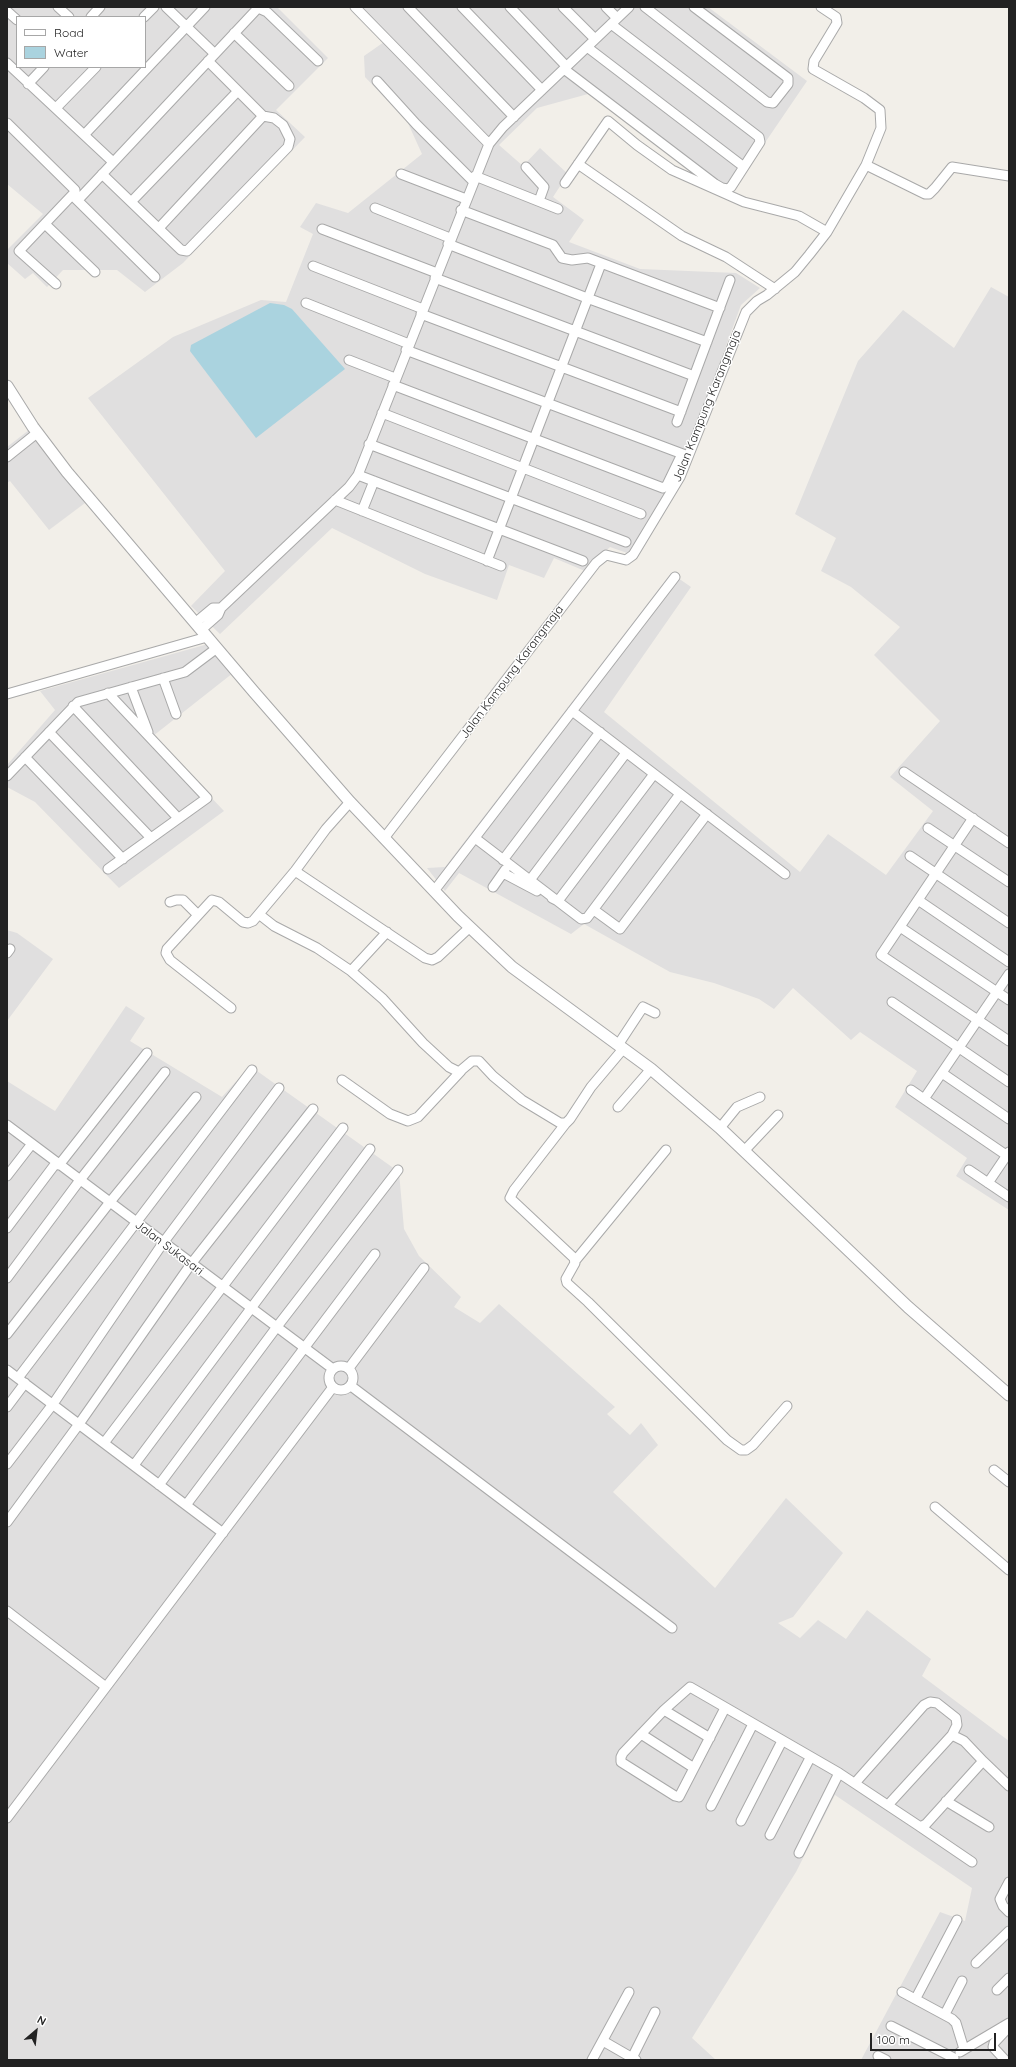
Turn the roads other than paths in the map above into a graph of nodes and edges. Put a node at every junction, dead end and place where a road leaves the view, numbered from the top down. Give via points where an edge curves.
1 (58, 7) edge
2 (100, 7) edge
3 (154, 7) edge
4 (166, 7) edge
5 (205, 7) edge
6 (355, 7) edge
7 (408, 7) edge
8 (462, 7) edge
9 (510, 7) edge
10 (563, 7) edge
11 (606, 7) edge
12 (629, 7) edge
13 (645, 7) edge
14 (694, 7) edge
15 (821, 7) edge
16 (7, 11) edge
17 (68, 16) edge
18 (92, 16) edge
19 (145, 16) edge
20 (16, 19) edge
21 (614, 21) junction
22 (186, 27) junction
23 (234, 33) junction
24 (595, 39) junction
25 (586, 47) junction
26 (215, 54) junction
27 (208, 61) junction
28 (318, 61) dead end
29 (7, 63) edge
30 (43, 68) edge
31 (95, 68) edge
32 (565, 68) junction
33 (377, 81) dead end
34 (28, 84) junction
35 (290, 86) dead end
36 (238, 90) junction
37 (542, 90) junction
38 (56, 108) junction
39 (263, 116) junction
40 (514, 117) junction
41 (7, 123) edge
42 (84, 135) junction
43 (489, 144) junction
44 (113, 162) junction
45 (578, 164) junction
46 (866, 165) junction
47 (744, 166) junction
48 (526, 167) dead end
49 (102, 174) junction
50 (401, 174) dead end
51 (1009, 176) edge
52 (474, 179) junction
53 (565, 183) dead end
54 (75, 198) junction
55 (466, 199) junction
56 (539, 201) junction
57 (132, 202) junction
58 (376, 208) dead end
59 (558, 209) dead end
60 (461, 210) junction
61 (45, 224) junction
62 (159, 228) junction
63 (322, 229) dead end
64 (827, 232) junction
65 (449, 241) junction
66 (601, 264) junction
67 (313, 266) dead end
68 (95, 272) dead end
69 (436, 276) junction
70 (155, 277) dead end
71 (730, 280) dead end
72 (56, 284) dead end
73 (775, 289) junction
74 (587, 298) junction
75 (306, 303) dead end
76 (720, 308) junction
77 (422, 311) junction
78 (575, 332) junction
79 (707, 342) junction
80 (408, 347) junction
81 (349, 360) dead end
82 (561, 368) junction
83 (694, 376) junction
84 (394, 382) junction
85 (7, 386) edge
86 (548, 403) junction
87 (681, 412) junction
88 (382, 413) junction
89 (677, 422) dead end
90 (37, 432) junction
91 (534, 439) junction
92 (370, 444) junction
93 (685, 455) junction
94 (7, 457) edge
95 (523, 468) junction
96 (358, 474) junction
97 (374, 481) junction
98 (511, 498) junction
99 (335, 500) junction
100 (362, 510) junction
101 (641, 514) dead end
102 (500, 529) junction
103 (626, 542) dead end
104 (487, 560) junction
105 (583, 561) dead end
106 (501, 566) dead end
107 (675, 577) dead end
108 (201, 630) junction
109 (217, 648) junction
110 (163, 678) junction
111 (131, 687) junction
112 (108, 693) junction
113 (7, 694) edge
114 (73, 706) junction
115 (572, 711) junction
116 (176, 714) dead end
117 (49, 732) junction
118 (600, 732) junction
119 (149, 737) junction
120 (626, 753) junction
121 (25, 757) junction
122 (904, 772) dead end
123 (654, 774) junction
124 (7, 776) edge
125 (680, 794) junction
126 (350, 802) junction
127 (706, 814) junction
128 (178, 818) junction
129 (973, 818) junction
130 (928, 828) dead end
131 (385, 837) junction
132 (151, 838) junction
133 (475, 838) junction
134 (1009, 843) edge
135 (955, 846) junction
136 (910, 856) dead end
137 (123, 859) junction
138 (506, 862) junction
139 (108, 869) dead end
140 (295, 871) junction
141 (503, 873) junction
142 (785, 874) dead end
143 (936, 874) junction
144 (530, 880) junction
145 (1009, 882) edge
146 (493, 887) dead end
147 (434, 891) junction
148 (918, 900) junction
149 (558, 901) junction
150 (170, 902) dead end
151 (594, 910) junction
152 (197, 914) junction
153 (260, 915) junction
154 (1009, 923) edge
155 (470, 927) junction
156 (900, 927) junction
157 (386, 932) junction
158 (1009, 962) edge
159 (351, 971) junction
160 (1009, 974) edge
161 (997, 992) junction
162 (1009, 1000) edge
163 (892, 1002) dead end
164 (231, 1008) dead end
165 (655, 1013) dead end
166 (978, 1020) junction
167 (1009, 1041) edge
168 (620, 1047) junction
169 (959, 1048) junction
170 (147, 1053) dead end
171 (651, 1069) junction
172 (252, 1070) dead end
173 (462, 1071) junction
174 (165, 1072) dead end
175 (942, 1073) junction
176 (342, 1080) dead end
177 (1009, 1082) edge
178 (278, 1088) dead end
179 (910, 1090) dead end
180 (196, 1097) dead end
181 (760, 1097) dead end
182 (924, 1099) junction
183 (618, 1107) dead end
184 (313, 1109) dead end
185 (778, 1115) dead end
186 (1009, 1119) edge
187 (566, 1123) junction
188 (7, 1126) edge
189 (343, 1128) dead end
190 (720, 1128) junction
191 (31, 1145) junction
192 (370, 1149) dead end
193 (666, 1150) dead end
194 (745, 1150) junction
195 (1008, 1155) edge
196 (58, 1164) junction
197 (398, 1170) dead end
198 (969, 1170) dead end
199 (7, 1176) edge
200 (80, 1180) junction
201 (988, 1183) junction
202 (1009, 1197) edge
203 (110, 1202) junction
204 (136, 1224) junction
205 (7, 1228) edge
206 (163, 1243) junction
207 (375, 1254) dead end
208 (575, 1260) junction
209 (191, 1264) junction
210 (424, 1268) dead end
211 (7, 1278) edge
212 (223, 1288) junction
213 (250, 1308) junction
214 (276, 1328) junction
215 (7, 1334) edge
216 (304, 1348) junction
217 (349, 1368) junction
218 (332, 1369) junction
219 (7, 1370) edge
220 (21, 1381) junction
221 (351, 1386) junction
222 (333, 1387) junction
223 (1009, 1395) edge
224 (52, 1404) junction
225 (787, 1406) dead end
226 (7, 1407) edge
227 (80, 1424) junction
228 (104, 1443) junction
229 (7, 1464) edge
230 (134, 1465) junction
231 (994, 1470) dead end
232 (1009, 1482) edge
233 (159, 1485) junction
234 (186, 1505) junction
235 (934, 1507) dead end
236 (7, 1522) edge
237 (223, 1533) junction
238 (1009, 1570) edge
239 (7, 1611) edge
240 (672, 1628) dead end
241 (106, 1687) junction
242 (725, 1708) junction
243 (664, 1710) junction
244 (753, 1724) junction
245 (641, 1734) junction
246 (952, 1735) junction
247 (710, 1738) junction
248 (782, 1741) junction
249 (810, 1758) junction
250 (983, 1761) junction
251 (694, 1768) junction
252 (839, 1773) junction
253 (855, 1783) junction
254 (1009, 1786) edge
255 (946, 1801) junction
256 (888, 1805) junction
257 (711, 1806) dead end
258 (7, 1818) edge
259 (741, 1821) dead end
260 (919, 1826) junction
261 (989, 1827) dead end
262 (770, 1835) dead end
263 (799, 1853) dead end
264 (972, 1862) dead end
265 (1009, 1883) edge
266 (1009, 1912) edge
267 (957, 1920) dead end
268 (1009, 1931) edge
269 (976, 1963) dead end
270 (1009, 1978) edge
271 (962, 1981) dead end
272 (997, 1990) dead end
273 (629, 1992) dead end
274 (902, 1992) dead end
275 (916, 1998) junction
276 (655, 2012) dead end
277 (945, 2014) junction
278 (1009, 2023) edge
279 (891, 2026) dead end
280 (1009, 2027) edge
281 (603, 2041) junction
282 (964, 2049) junction
283 (634, 2059) edge
284 (953, 2059) edge
285 (592, 2060) edge
286 (1005, 2060) edge

1 - 17 street
2 - 18 street
3 - 19 street
4 - 22 street
5 - 22 street
6 - 43 street
7 - 40 street
8 - 37 street
9 - 32 street
10 - 24 street
11 - 21 street
12 - 21 street
13 - 14 street via 767,102 774,103 788,84 788,78
15 - 46 street, Jalan Kampung Karangmaja via 836,18 838,23 814,61 813,69 880,110 881,128
16 - 20 street
21 - 24 street
21 - 47 street via 759,138 760,142
22 - 26 street
22 - 42 street
23 - 26 street
23 - 28 street via 258,8 262,9
23 - 35 street
24 - 25 street
25 - 32 street
25 - 47 street
26 - 27 street
27 - 36 street
27 - 44 street
29 - 34 street
30 - 34 street
31 - 38 street
32 - 37 street
32 - 47 street via 722,188 731,187
33 - 52 street via 416,124
34 - 38 street
36 - 39 street
36 - 57 street
37 - 40 street
38 - 42 street
39 - 62 street
39 - 62 street via 274,118 283,124 290,139 288,146 187,251 182,250
40 - 43 street
41 - 54 street via 75,190
42 - 44 street
43 - 52 street
44 - 49 street
45 - 53 street
45 - 64 street via 608,121 672,170 744,202 799,216
45 - 73 street via 682,236 726,257
46 - 51 street via 925,194 929,194 952,167
46 - 64 street, Jalan Kampung Karangmaja
48 - 56 street via 544,187
49 - 54 street
49 - 57 street
50 - 55 street
52 - 55 street
52 - 56 street
54 - 61 street
54 - 70 street
55 - 60 street
56 - 59 street
57 - 62 street
58 - 65 street
60 - 65 street
60 - 66 street via 553,245 562,258 588,258
61 - 68 street
61 - 72 street via 19,251
63 - 69 street
64 - 73 street, Jalan Kampung Karangmaja via 795,272
65 - 69 street
65 - 74 street
66 - 74 street
66 - 76 street
67 - 77 street
69 - 77 street
69 - 78 street
71 - 76 street
73 - 93 street, Jalan Kampung Karangmaja via 746,312
74 - 78 street
74 - 79 street
75 - 80 street
76 - 79 street
77 - 80 street
77 - 82 street
78 - 82 street
78 - 83 street
79 - 83 street
80 - 84 street
80 - 86 street
81 - 84 street
82 - 86 street
82 - 87 street
83 - 87 street
84 - 88 street
84 - 91 street
85 - 90 street
86 - 91 street
86 - 93 street
87 - 89 street
88 - 92 street
88 - 95 street
90 - 94 street
90 - 108 street via 67,472
91 - 93 street via 663,488
91 - 95 street
92 - 96 street
92 - 98 street
93 - 131 street, Jalan Kampung Karangmaja via 680,477 630,558 624,560 606,555 596,563
95 - 98 street
95 - 101 street
96 - 97 street
96 - 99 street
97 - 100 street
97 - 102 street
98 - 102 street
98 - 103 street
99 - 100 street
99 - 108 street
100 - 104 street
102 - 104 street
102 - 105 street
104 - 106 street
107 - 115 street
108 - 109 street
108 - 113 street
109 - 110 street via 185,672
109 - 126 street
110 - 111 street
110 - 116 street
111 - 112 street
111 - 119 street
112 - 114 street via 78,702
112 - 119 street
114 - 117 street
114 - 128 street
115 - 118 street
115 - 133 street
117 - 121 street
117 - 132 street
118 - 120 street
118 - 138 street
119 - 128 street via 206,798
120 - 123 street
120 - 144 street
121 - 124 street
121 - 137 street
122 - 129 street
123 - 125 street
123 - 149 street
125 - 127 street
125 - 151 street
126 - 131 street
126 - 140 street
127 - 142 street
127 - 151 street via 620,929
128 - 132 street
129 - 134 street
129 - 135 street
130 - 135 street
131 - 147 street
132 - 137 street
133 - 138 street
133 - 147 street
135 - 143 street
135 - 145 street
136 - 143 street
137 - 139 street
138 - 141 street
138 - 144 street
140 - 153 street
140 - 157 street
141 - 146 street
141 - 149 street
143 - 148 street
143 - 154 street
144 - 149 street
147 - 155 street
148 - 156 street
148 - 158 street
149 - 151 street via 581,919 587,918
150 - 152 street via 183,900
152 - 153 street via 214,900 246,923
152 - 164 street via 166,954 170,960
153 - 159 street
155 - 157 street via 432,960 419,956
155 - 168 street via 512,966
156 - 161 street
156 - 166 street via 881,955
157 - 159 street
159 - 173 street via 383,999 436,1056 454,1070
160 - 161 street
161 - 162 street
161 - 166 street
163 - 169 street
165 - 168 street via 643,1007
166 - 167 street
166 - 169 street
168 - 171 street
168 - 187 street via 575,1114
169 - 175 street
169 - 177 street
170 - 196 street
171 - 183 street
171 - 190 street
172 - 204 street
173 - 176 street via 418,1117 408,1121 390,1114
173 - 187 street via 472,1061 478,1061 527,1104 554,1120
174 - 200 street
175 - 182 street
175 - 186 street
178 - 206 street
179 - 182 street
180 - 203 street
181 - 190 street via 737,1108
182 - 195 street
184 - 209 street
185 - 194 street
187 - 208 street via 510,1198
188 - 191 street, Jalan Sukasari
189 - 212 street
190 - 194 street
191 - 196 street, Jalan Sukasari
191 - 199 street
192 - 213 street
193 - 208 street
194 - 223 street via 908,1308
195 - 201 street
196 - 200 street, Jalan Sukasari
196 - 205 street
197 - 214 street
198 - 201 street
200 - 203 street, Jalan Sukasari
200 - 211 street
201 - 202 street
203 - 204 street, Jalan Sukasari
203 - 215 street
204 - 206 street, Jalan Sukasari
204 - 220 street
206 - 209 street, Jalan Sukasari
206 - 224 street
207 - 216 street
208 - 225 street via 566,1279 567,1283 737,1448 746,1450 753,1445
209 - 212 street, Jalan Sukasari
209 - 227 street
210 - 217 street
212 - 213 street, Jalan Sukasari
212 - 228 street
213 - 214 street, Jalan Sukasari
213 - 230 street
214 - 216 street, Jalan Sukasari
214 - 233 street
216 - 218 street, Jalan Sukasari
216 - 234 street
217 - 218 street via 342,1365
217 - 221 street via 354,1378
218 - 222 street via 329,1376
219 - 220 street
220 - 224 street
220 - 226 street
221 - 222 street via 344,1390
221 - 240 street
222 - 237 street
224 - 227 street
224 - 229 street
227 - 228 street
227 - 236 street
228 - 230 street
230 - 233 street
231 - 232 street
233 - 234 street
234 - 237 street
235 - 238 street
237 - 241 street
239 - 241 street
241 - 258 street
242 - 243 street via 690,1687
242 - 244 street
242 - 247 street
243 - 245 street
243 - 247 street
244 - 248 street
244 - 257 street
245 - 251 street
245 - 251 street via 621,1757 621,1762 626,1766 678,1797
246 - 250 street via 964,1741
246 - 253 street via 957,1725 956,1718 937,1703 930,1702 924,1705
246 - 256 street
247 - 251 street
248 - 249 street
248 - 259 street
249 - 252 street
249 - 262 street
250 - 254 street
250 - 255 street
252 - 253 street
252 - 263 street
253 - 256 street
255 - 260 street via 926,1824
255 - 261 street
256 - 260 street
260 - 264 street
265 - 266 street via 1000,1899
267 - 275 street
268 - 269 street
270 - 272 street
271 - 277 street
273 - 281 street
274 - 275 street
275 - 277 street
276 - 283 street
277 - 282 street via 956,2023
278 - 282 street
279 - 284 street
280 - 286 street via 993,2047
281 - 283 street
281 - 285 street
282 - 284 street

